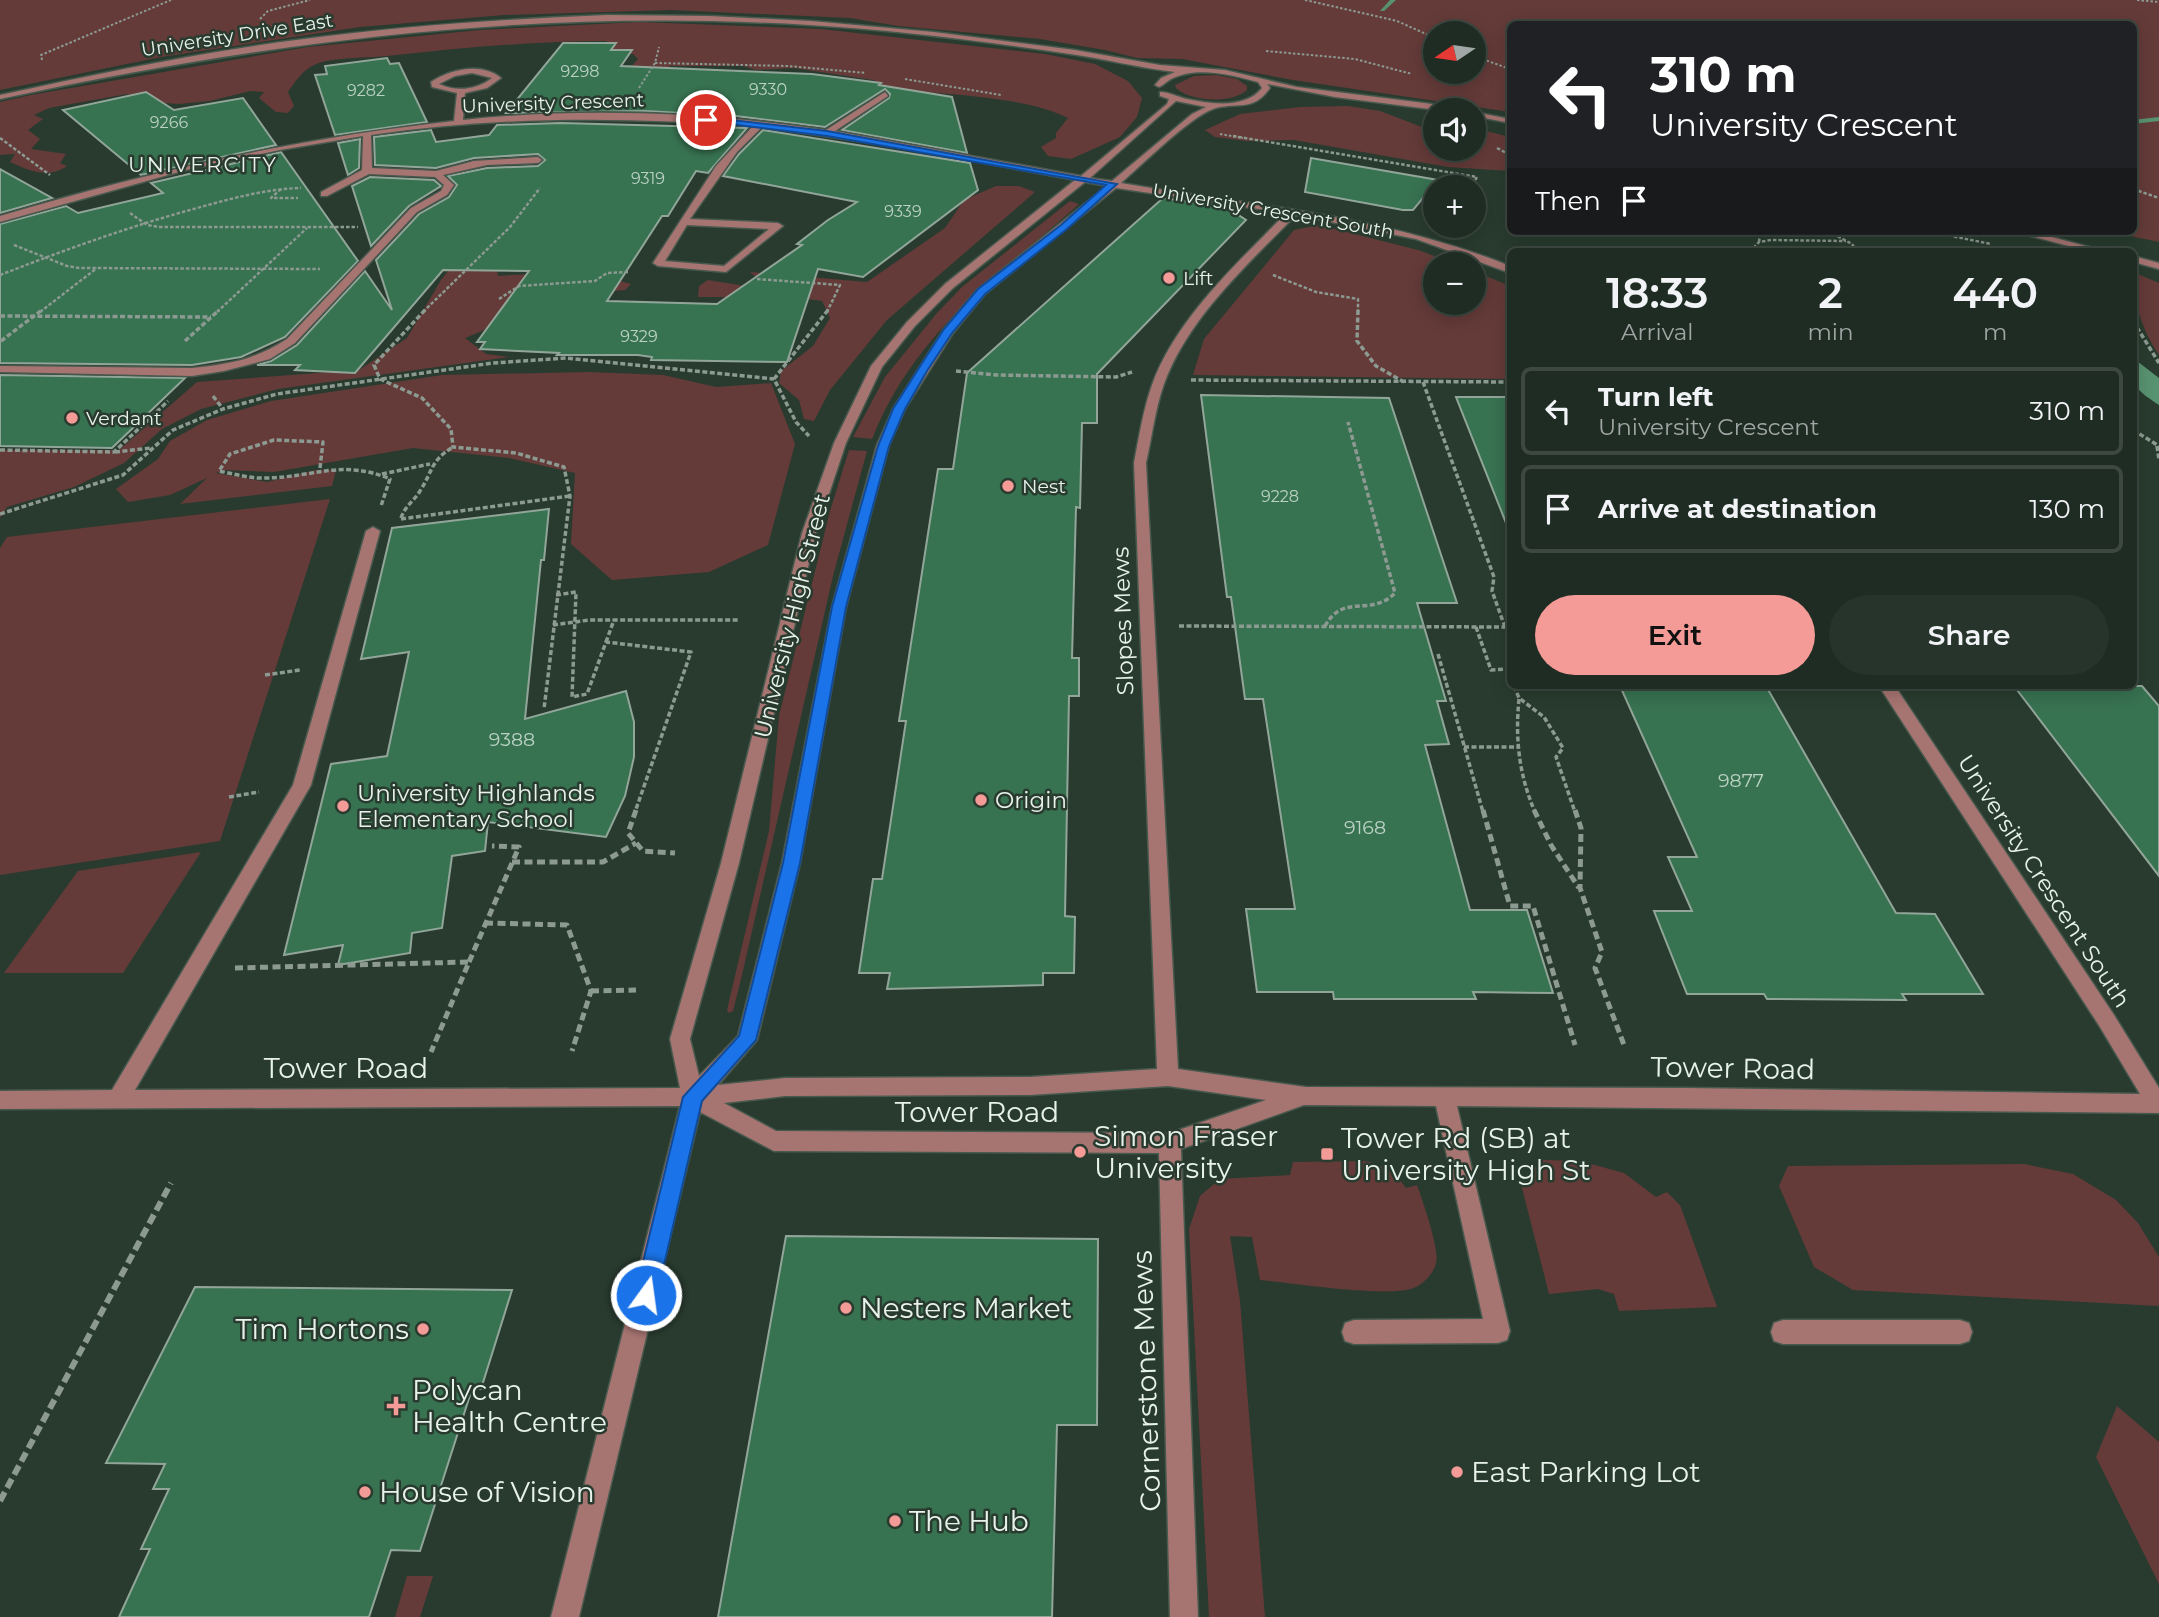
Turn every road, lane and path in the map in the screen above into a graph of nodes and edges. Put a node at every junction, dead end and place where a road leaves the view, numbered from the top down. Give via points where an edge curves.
1 (172, 0) edge
2 (310, 0) edge
3 (1305, 0) edge
4 (2137, 0) edge
5 (2159, 2) edge
6 (253, 26) dead end
7 (1423, 32) edge
8 (659, 37) dead end
9 (41, 55) dead end
10 (1110, 60) junction
11 (1486, 60) edge
12 (655, 63) junction
13 (1507, 68) edge
14 (1195, 71) junction
15 (1136, 72) dead end
16 (874, 74) dead end
17 (899, 78) dead end
18 (1148, 78) dead end
19 (1262, 82) junction
20 (1159, 85) junction
21 (640, 88) dead end
22 (461, 90) junction
23 (885, 94) dead end
24 (1001, 95) dead end
25 (1333, 95) junction
26 (0, 97) edge
27 (1290, 97) dead end
28 (1173, 99) junction
29 (1256, 99) junction
30 (1267, 99) dead end
31 (1215, 105) junction
32 (1423, 105) edge
33 (1486, 116) edge
34 (1507, 120) edge
35 (458, 124) junction
36 (760, 124) junction
37 (1211, 133) dead end
38 (367, 134) junction
39 (827, 134) junction
40 (0, 138) edge
41 (538, 160) dead end
42 (367, 171) junction
43 (437, 174) junction
44 (1465, 175) edge
45 (54, 178) dead end
46 (1084, 178) junction
47 (304, 183) dead end
48 (1113, 184) junction
49 (541, 186) dead end
50 (283, 188) junction
51 (299, 188) dead end
52 (2137, 190) edge
53 (324, 194) dead end
54 (309, 198) dead end
55 (2159, 198) edge
56 (1293, 212) junction
57 (0, 219) edge
58 (141, 221) junction
59 (685, 222) junction
60 (307, 227) junction
61 (398, 228) junction
62 (1760, 235) edge
63 (1835, 235) edge
64 (1946, 235) edge
65 (2033, 235) edge
66 (1846, 241) junction
67 (1759, 242) junction
68 (11, 244) dead end
69 (1995, 245) dead end
70 (1754, 248) edge
71 (1853, 248) edge
72 (2087, 248) edge
73 (45, 257) junction
74 (2137, 260) edge
75 (658, 263) junction
76 (2159, 266) edge
77 (97, 267) junction
78 (263, 268) junction
79 (1241, 268) junction
80 (359, 269) junction
81 (726, 269) junction
82 (1507, 269) edge
83 (0, 275) edge
84 (499, 299) dead end
85 (0, 316) edge
86 (33, 316) junction
87 (211, 317) junction
88 (2137, 327) edge
89 (0, 341) edge
90 (2159, 363) edge
91 (1166, 368) junction
92 (0, 369) edge
93 (154, 371) junction
94 (951, 371) dead end
95 (380, 379) junction
96 (774, 379) junction
97 (1199, 380) dead end
98 (1404, 382) junction
99 (1423, 382) junction
100 (1507, 382) edge
101 (176, 392) dead end
102 (1348, 422) dead end
103 (2137, 433) edge
104 (815, 441) dead end
105 (2158, 446) edge
106 (453, 447) junction
107 (153, 448) junction
108 (0, 450) edge
109 (114, 452) junction
110 (2159, 460) edge
111 (430, 464) junction
112 (320, 468) junction
113 (381, 474) junction
114 (570, 496) junction
115 (0, 514) edge
116 (401, 519) junction
117 (378, 526) junction
118 (556, 595) junction
119 (614, 620) junction
120 (740, 620) dead end
121 (574, 622) junction
122 (553, 625) junction
123 (1507, 625) edge
124 (1146, 626) junction
125 (1325, 626) junction
126 (1476, 627) junction
127 (1507, 627) edge
128 (606, 642) junction
129 (1438, 654) dead end
130 (1507, 669) edge
131 (1515, 689) edge
132 (1889, 689) edge
133 (1519, 698) junction
134 (544, 709) dead end
135 (1464, 747) junction
136 (1517, 747) junction
137 (636, 842) junction
138 (492, 846) dead end
139 (675, 853) dead end
140 (512, 862) junction
141 (1580, 888) junction
142 (485, 923) junction
143 (469, 961) junction
144 (195, 968) junction
145 (636, 990) dead end
146 (591, 991) junction
147 (1575, 1045) dead end
148 (1624, 1045) dead end
149 (572, 1051) dead end
150 (431, 1052) dead end
151 (1168, 1077) junction
152 (1306, 1096) junction
153 (1444, 1096) junction
154 (693, 1097) junction
155 (118, 1099) junction
156 (0, 1100) edge
157 (2158, 1104) edge
158 (1170, 1143) junction
159 (171, 1183) dead end
160 (1354, 1332) dead end
161 (1783, 1332) dead end
162 (1960, 1332) dead end
163 (0, 1501) edge
164 (565, 1617) edge
165 (1184, 1617) edge

1 - 9 path
2 - 6 path via 268,11
3 - 7 path via 1397,20
4 - 5 path
8 - 12 path
10 - 14 street, University Drive East
10 - 15 street, University Drive East
10 - 26 street, University Drive East via 1023,45 813,23 592,18 444,26 292,43 148,66
11 - 13 path
12 - 16 path via 788,66
12 - 21 path
14 - 19 street, University Drive East via 1240,74
14 - 20 street via 1171,76
17 - 24 path
18 - 20 street
19 - 25 street
19 - 29 street via 1264,94
20 - 28 street via 1159,90
22 - 22 street via 438,87 435,82 472,71 497,78 482,87
22 - 35 street
23 - 39 street
25 - 27 street
25 - 32 street
28 - 31 street
28 - 46 street, University High Street
29 - 30 street
29 - 31 street
31 - 48 street, University High Street via 1195,116
33 - 34 street
35 - 36 street, University Crescent via 599,117
35 - 38 street, University Crescent
36 - 39 street, University Crescent
36 - 59 street via 744,134
37 - 44 path
38 - 42 street
38 - 57 street, University Crescent via 191,166
39 - 46 street, University Crescent
40 - 45 path
41 - 43 street via 492,161
42 - 43 street
42 - 53 street
43 - 61 street via 449,185 444,193 414,210
46 - 48 street, University Crescent
46 - 154 street, University High Street via 949,286 911,324 877,366 839,443 809,533 730,863 680,1039
47 - 50 path
48 - 56 street, University Crescent South
48 - 154 street, University High Street via 981,292 948,331 899,409 883,446 839,607 792,863 747,1040
49 - 95 path via 510,227 442,291 374,365
50 - 51 path
50 - 54 path via 271,198
50 - 58 path
52 - 55 path
56 - 79 street, Slopes Mews
56 - 82 street, University Crescent South via 1419,237
58 - 60 path via 159,227
58 - 73 path
59 - 75 street
59 - 81 street via 778,226
60 - 61 path
60 - 78 path
61 - 80 street
62 - 67 path
63 - 66 path
64 - 69 path
65 - 72 street
66 - 67 path
66 - 71 path
67 - 70 path
68 - 73 path
73 - 77 path via 67,265
73 - 83 path
74 - 76 street
75 - 81 street
75 - 84 path via 631,272 607,273 594,281 519,286
77 - 78 path
77 - 86 path
78 - 80 path
78 - 87 path
79 - 91 street, Slopes Mews via 1179,344
79 - 98 path via 1316,292 1358,299 1357,341 1376,366
80 - 93 street via 291,341 266,357 224,368
81 - 96 path via 737,277 840,285 827,312
85 - 86 path
86 - 87 path
86 - 89 path
87 - 93 path
88 - 90 path
91 - 94 path via 1145,366 1116,377
91 - 124 street, Slopes Mews via 1140,463
92 - 93 street
95 - 96 path via 566,358
95 - 106 path via 422,398 451,429
95 - 107 path via 278,394 223,409 173,430
96 - 104 path via 796,422
97 - 98 path
98 - 99 path
99 - 100 path
99 - 123 path
101 - 109 path
102 - 125 path via 1395,593 1378,606 1337,608
103 - 105 path
105 - 110 path
106 - 111 path
106 - 114 path via 516,453 564,467
107 - 109 path
107 - 115 path via 123,474
108 - 109 path
111 - 113 path
111 - 116 path via 418,494 403,507
112 - 112 path via 323,442 274,440 230,454 219,471 271,478
112 - 113 path
113 - 117 path via 390,479
114 - 116 path
114 - 118 path
116 - 117 path
117 - 144 street via 302,785
118 - 121 path via 576,592
118 - 122 path
119 - 120 path
119 - 121 path
119 - 128 path
121 - 122 path
121 - 128 path via 572,697 587,694
122 - 134 path
124 - 125 path
124 - 151 street, Slopes Mews
125 - 126 path
126 - 127 path
126 - 130 path via 1491,670
128 - 137 path via 691,652 628,832
129 - 135 path
131 - 133 path
132 - 157 street, University Crescent South
133 - 136 path
133 - 141 path via 1544,717 1563,748 1556,757 1581,828
135 - 136 path
135 - 147 path via 1510,906 1533,906
136 - 141 path via 1536,818
137 - 139 path via 643,850
137 - 140 path via 603,862
138 - 140 path via 519,847
140 - 142 path
141 - 148 path via 1602,952 1595,968
142 - 143 path
142 - 146 path via 567,925
143 - 144 path
143 - 150 path
144 - 155 street
145 - 146 path
146 - 149 path
151 - 152 street, Tower Road
151 - 154 street, Tower Road via 1030,1086 785,1087
152 - 153 street, Tower Road
152 - 158 street, Tower Road
153 - 157 street, Tower Road
153 - 160 street via 1498,1331
154 - 155 street, Tower Road
154 - 158 street, Tower Road via 774,1141
154 - 164 street, University High Street
155 - 156 street, Tower Road
158 - 165 street, Cornerstone Mews
159 - 163 path
161 - 162 street

